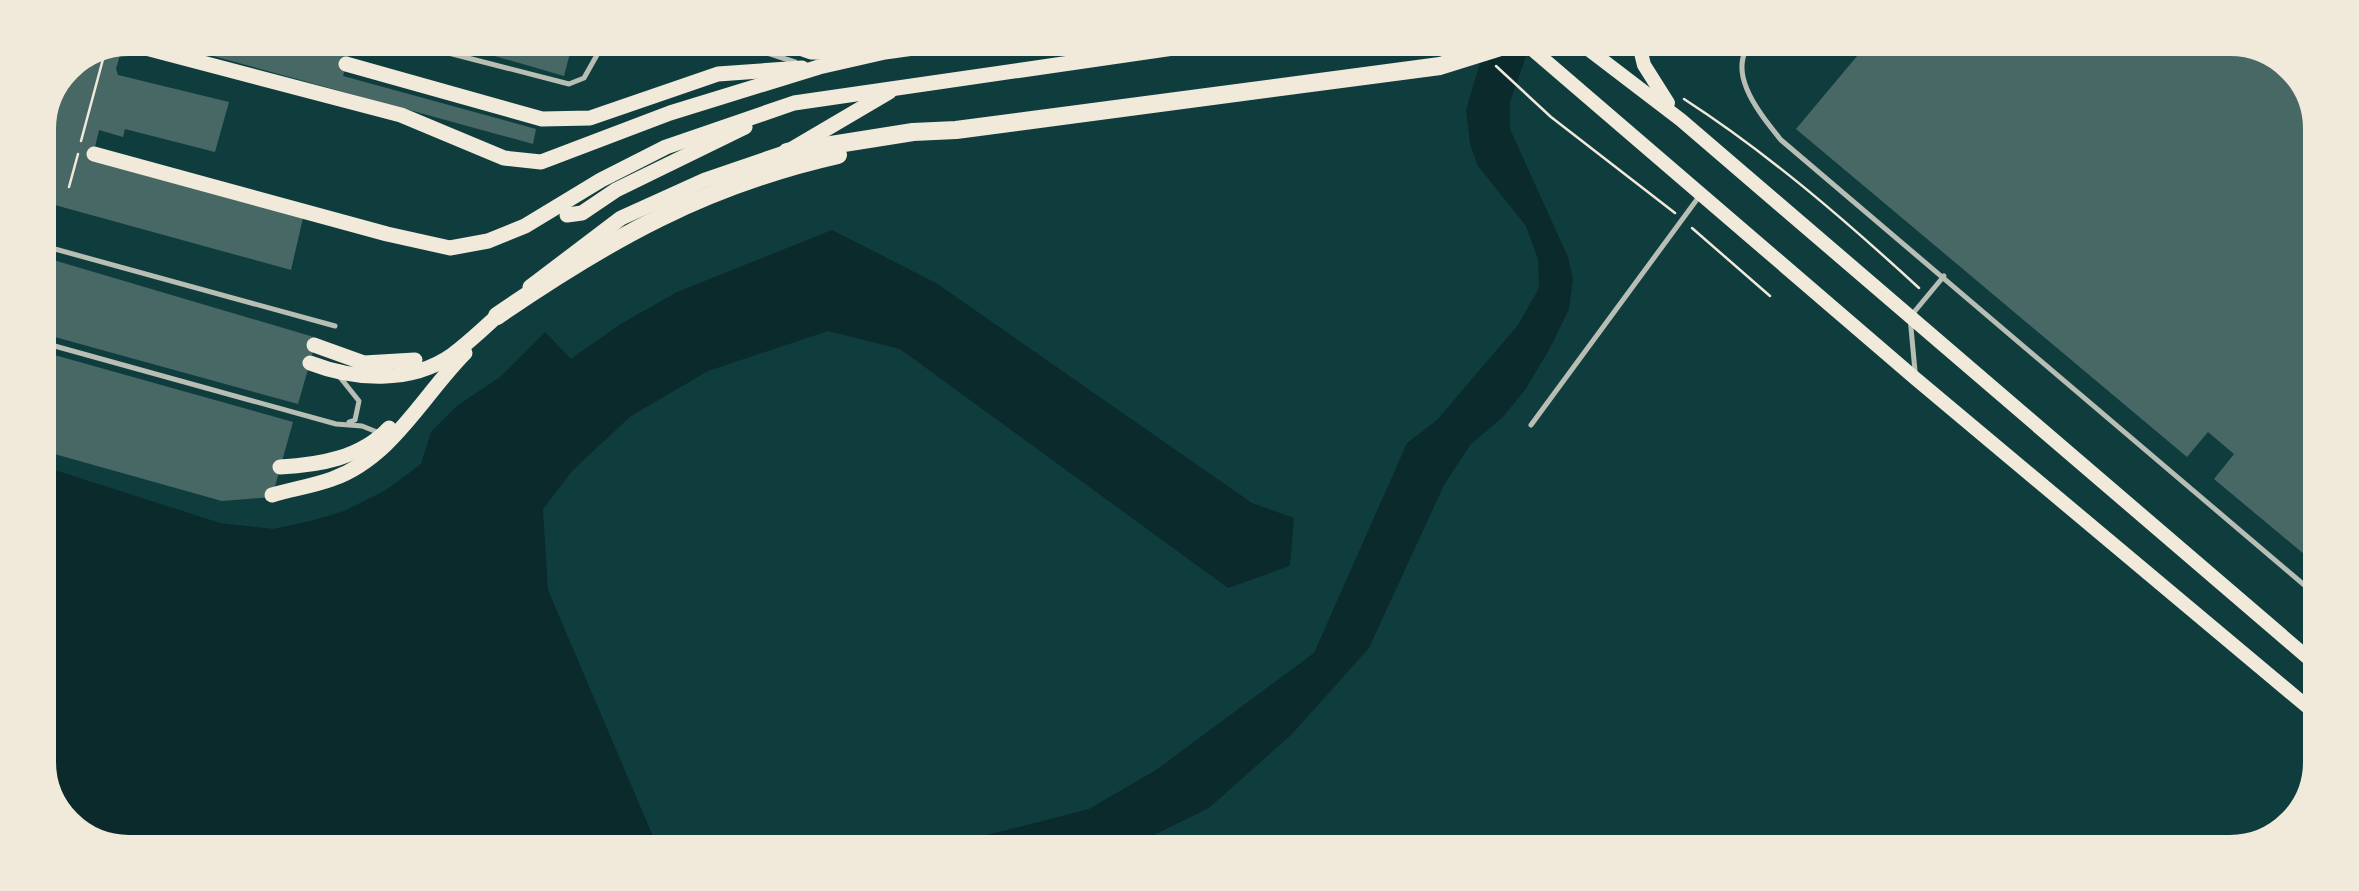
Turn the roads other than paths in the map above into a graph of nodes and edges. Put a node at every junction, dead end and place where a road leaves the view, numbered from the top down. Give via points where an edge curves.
1 (147, 50) edge
2 (438, 50) edge
3 (600, 50) edge
4 (753, 50) edge
5 (805, 50) edge
6 (899, 50) edge
7 (1162, 50) edge
8 (1491, 50) edge
9 (1532, 50) edge
10 (1588, 50) edge
11 (1641, 50) edge
12 (1747, 50) edge
13 (885, 52) junction
14 (346, 64) dead end
15 (819, 67) junction
16 (892, 90) junction
17 (818, 99) junction
18 (1681, 120) junction
19 (914, 136) junction
20 (788, 152) junction
21 (94, 154) dead end
22 (1700, 196) junction
23 (567, 215) dead end
24 (50, 248) edge
25 (1944, 276) junction
26 (498, 316) junction
27 (1910, 317) junction
28 (336, 326) dead end
29 (50, 345) edge
30 (314, 345) dead end
31 (454, 354) junction
32 (310, 363) dead end
33 (336, 373) junction
34 (1916, 379) junction
35 (336, 424) junction
36 (1531, 426) dead end
37 (382, 436) junction
38 (2309, 588) edge
39 (2309, 659) edge
40 (2309, 708) edge

1 - 15 highway via 401,114 504,158 541,162
2 - 3 lane via 570,84 584,78
4 - 15 lane
5 - 13 highway
6 - 13 highway
7 - 16 highway
8 - 19 highway via 1440,66
9 - 22 main road
10 - 18 main road
11 - 18 main road via 1650,78
12 - 25 lane via 1745,86 1781,140
13 - 15 highway
14 - 15 highway via 542,119 576,120 718,74
16 - 17 highway
16 - 20 highway
17 - 21 highway via 711,129 635,162 526,226 450,248
17 - 23 highway via 736,130
18 - 27 main road
19 - 20 highway
19 - 26 highway via 782,168 652,218
20 - 26 highway via 621,218
22 - 34 main road
22 - 36 lane
24 - 28 lane
25 - 27 lane
25 - 38 lane
26 - 31 highway
26 - 37 highway via 366,462 333,479 278,483 330,476 368,454
27 - 34 lane
27 - 39 main road
29 - 35 lane
30 - 31 highway via 364,363
31 - 33 highway via 404,373
31 - 37 highway
32 - 33 highway
33 - 35 lane via 359,400 359,411 355,420
34 - 40 main road
35 - 37 lane via 372,428

